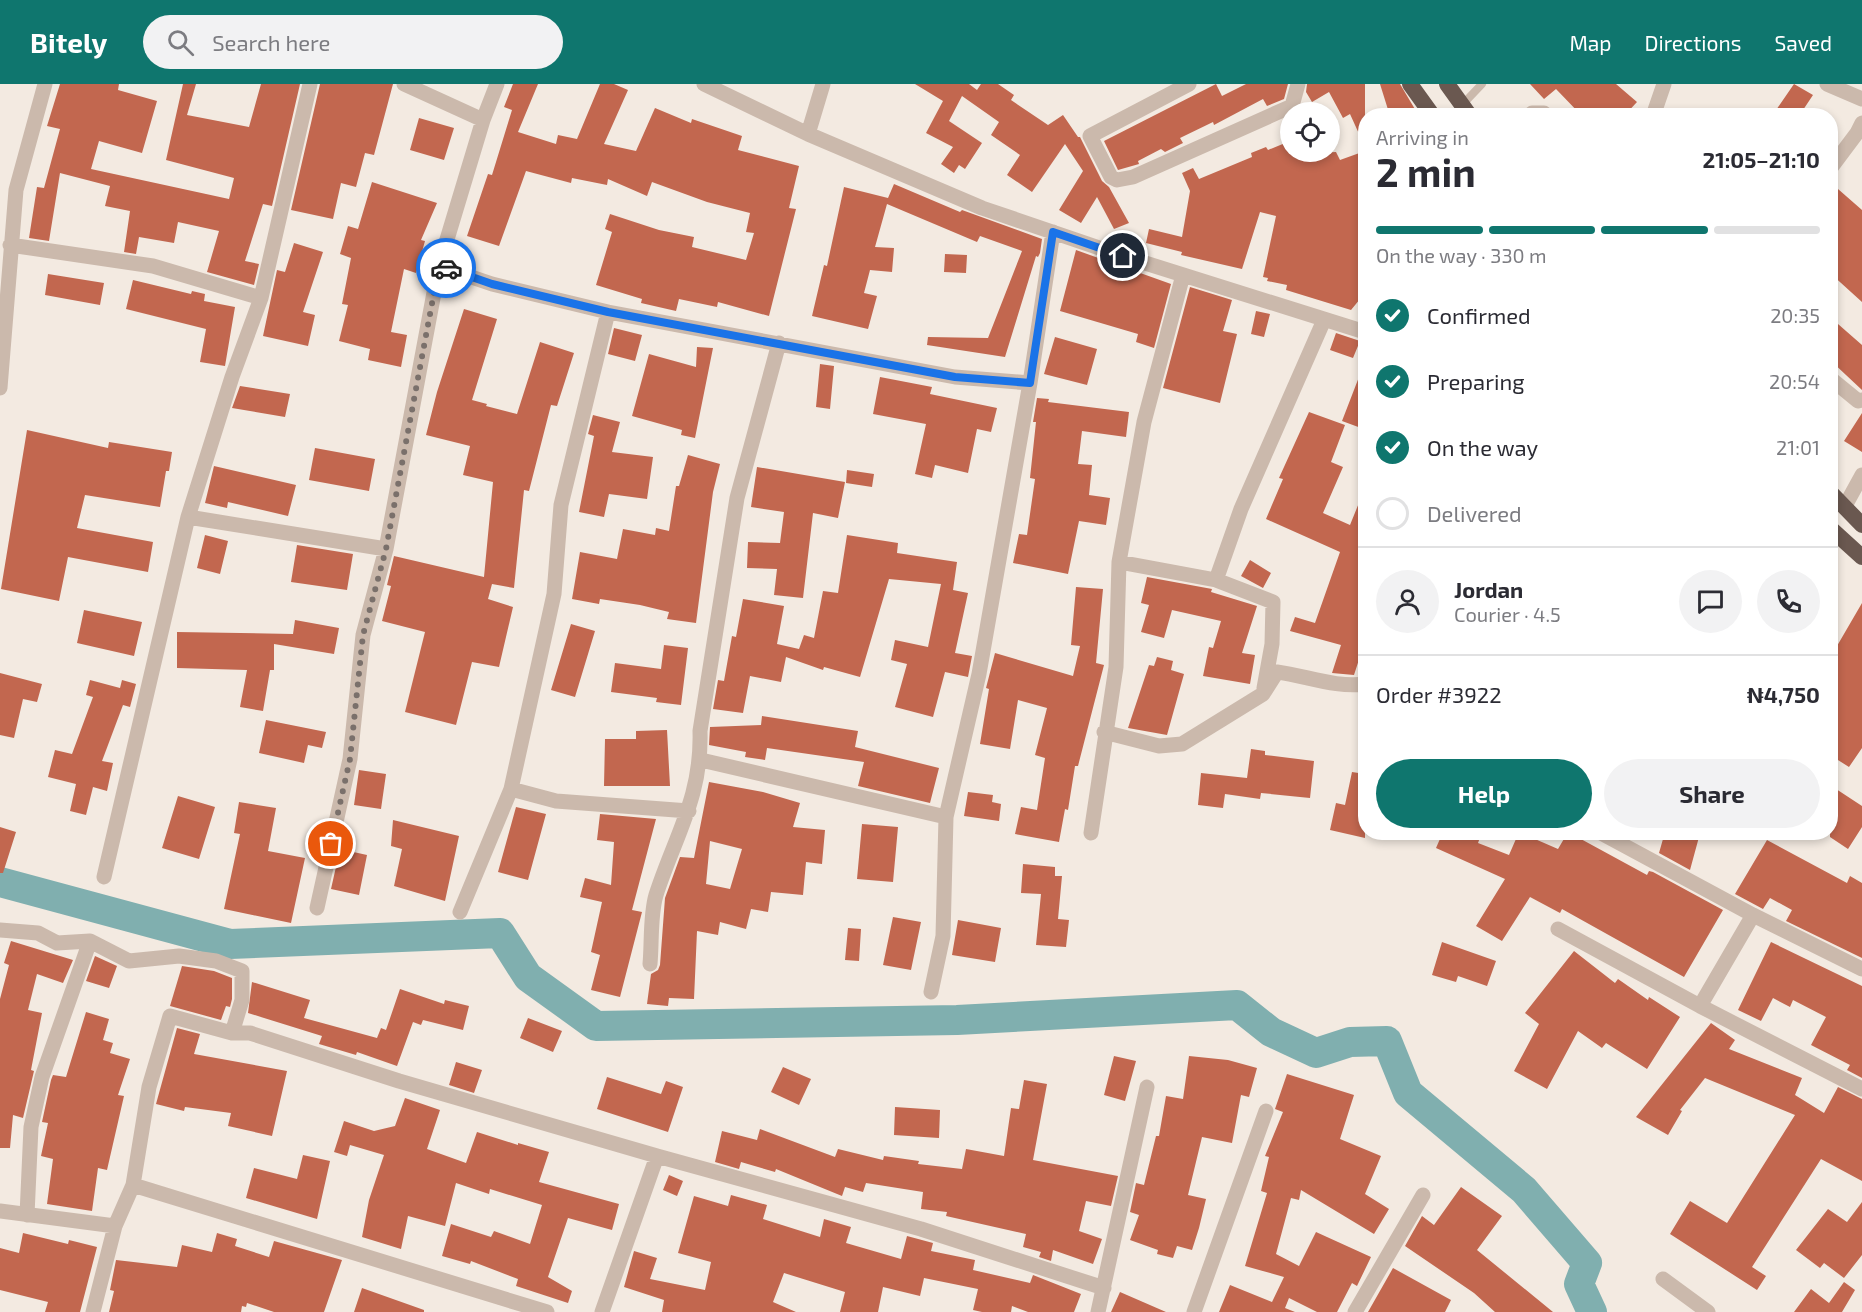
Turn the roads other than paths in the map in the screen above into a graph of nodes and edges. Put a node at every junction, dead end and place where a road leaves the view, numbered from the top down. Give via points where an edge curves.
1 (45, 84) edge
2 (310, 84) edge
3 (404, 84) edge
4 (497, 84) edge
5 (704, 84) edge
6 (823, 84) edge
7 (1189, 84) edge
8 (1298, 84) edge
9 (1410, 84) edge
10 (1447, 84) edge
11 (1482, 84) edge
12 (1664, 84) edge
13 (1827, 84) edge
14 (1862, 99) edge
15 (1427, 108) edge
16 (1465, 108) edge
17 (1467, 108) edge
18 (1656, 108) edge
19 (483, 120) junction
20 (1862, 123) edge
21 (808, 134) junction
22 (1838, 159) edge
23 (1053, 232) junction
24 (10, 245) junction
25 (439, 266) junction
26 (1183, 275) junction
27 (261, 298) junction
28 (608, 312) junction
29 (1324, 320) junction
30 (1358, 330) edge
31 (779, 344) junction
32 (1030, 383) junction
33 (1838, 385) edge
34 (0, 388) edge
35 (1862, 400) edge
36 (1862, 475) edge
37 (1838, 499) edge
38 (1845, 506) junction
39 (188, 517) junction
40 (1862, 525) edge
41 (1838, 535) edge
42 (386, 549) junction
43 (1862, 557) edge
44 (1119, 562) junction
45 (1216, 580) junction
46 (1358, 684) edge
47 (1263, 694) junction
48 (1104, 732) junction
49 (701, 760) junction
50 (510, 789) junction
51 (690, 811) junction
52 (946, 817) junction
53 (1091, 833) dead end
54 (1615, 840) edge
55 (104, 877) dead end
56 (316, 908) dead end
57 (460, 912) dead end
58 (1752, 915) junction
59 (1558, 929) dead end
60 (0, 930) edge
61 (90, 941) junction
62 (650, 964) dead end
63 (1862, 969) edge
64 (931, 992) dead end
65 (1700, 1006) junction
66 (232, 1033) junction
67 (1147, 1087) dead end
68 (1862, 1089) edge
69 (1266, 1112) dead end
70 (657, 1156) junction
71 (133, 1185) junction
72 (1423, 1195) dead end
73 (0, 1210) edge
74 (27, 1215) junction
75 (115, 1226) junction
76 (1663, 1279) dead end
77 (1104, 1288) junction
78 (93, 1312) edge
79 (547, 1312) edge
80 (602, 1312) edge
81 (1098, 1312) edge
82 (1194, 1312) edge
83 (1355, 1312) edge
84 (1708, 1312) edge

1 - 24 street via 16,190
2 - 27 street
3 - 19 street
4 - 19 street
5 - 21 street
6 - 21 street
7 - 8 street via 1090,136 1111,177 1133,177 1292,106
9 - 15 highway
10 - 16 highway
11 - 17 lane
12 - 18 street
13 - 14 street
19 - 25 street
20 - 22 street
21 - 23 street via 982,208
23 - 26 street
23 - 32 street
24 - 27 street via 153,266
24 - 34 street
25 - 28 street via 492,284
25 - 42 street
26 - 29 street
26 - 44 street via 1144,422
27 - 39 street
28 - 31 street
28 - 50 street via 561,505 554,594
29 - 30 street
29 - 45 street via 1241,509
31 - 32 street via 955,377
31 - 49 street via 737,498 700,731
32 - 52 street via 979,674
33 - 35 street via 1858,401
36 - 38 street
37 - 38 highway
38 - 40 highway
39 - 42 street
39 - 55 street
41 - 43 highway
42 - 56 street via 363,635 350,759
44 - 45 street
44 - 48 street via 1116,667
45 - 47 street via 1273,602 1272,644
46 - 47 street via 1338,685 1278,672
47 - 48 street via 1182,744 1159,746
48 - 53 street
49 - 51 street
49 - 52 street
50 - 51 street via 556,801
50 - 57 street
51 - 62 street via 655,897
52 - 64 street via 943,936
54 - 58 street
58 - 63 street
58 - 65 street
59 - 65 street
60 - 61 street via 38,933 57,943
61 - 66 street via 129,961 179,956 216,961 242,971 242,999
61 - 74 street via 42,1077 31,1127
65 - 68 street
66 - 70 street via 250,1033
66 - 71 street via 170,1016 149,1087
67 - 77 street
69 - 82 street
70 - 77 street via 921,1229
70 - 80 street
71 - 75 street
71 - 79 street
72 - 83 street
73 - 74 street
74 - 75 street
75 - 78 street
76 - 84 street
77 - 81 street

